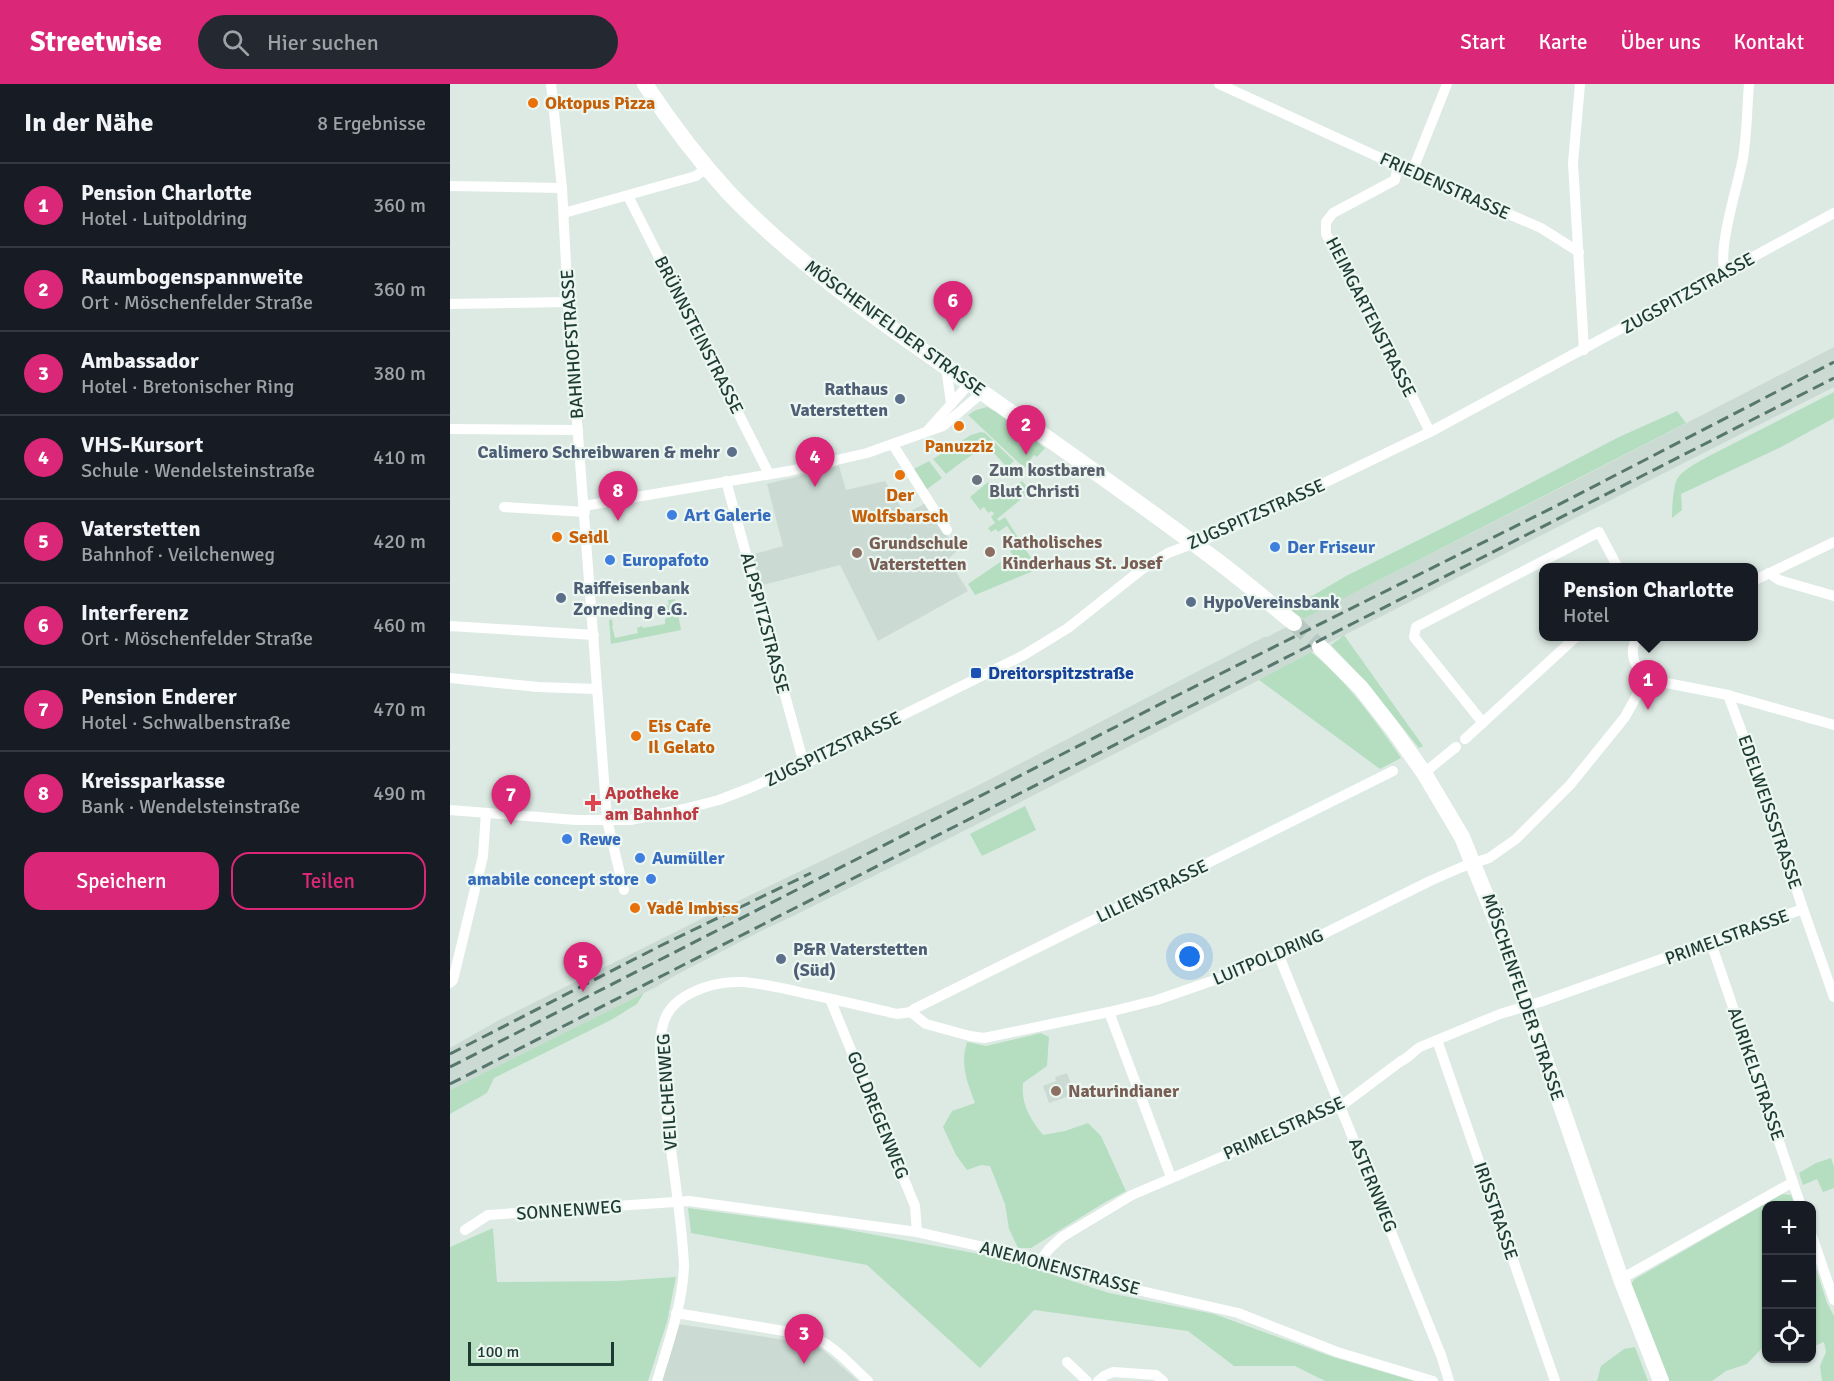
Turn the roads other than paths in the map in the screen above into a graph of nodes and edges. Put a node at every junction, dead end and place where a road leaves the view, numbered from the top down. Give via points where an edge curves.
1 (551, 84) edge
2 (645, 84) edge
3 (1219, 84) edge
4 (1447, 84) edge
5 (1580, 84) edge
6 (1749, 84) edge
7 (1398, 166) junction
8 (706, 168) junction
9 (1412, 172) junction
10 (450, 186) edge
11 (562, 188) junction
12 (628, 196) junction
13 (564, 213) junction
14 (1834, 213) edge
15 (1578, 252) junction
16 (1725, 272) junction
17 (568, 302) junction
18 (450, 304) edge
19 (1584, 350) junction
20 (946, 367) junction
21 (976, 387) junction
22 (951, 403) junction
23 (450, 429) edge
24 (578, 430) junction
25 (1430, 432) junction
26 (926, 433) junction
27 (893, 445) junction
28 (769, 474) junction
29 (726, 482) junction
30 (504, 507) dead end
31 (584, 509) junction
32 (947, 530) dead end
33 (1834, 542) edge
34 (1192, 543) junction
35 (1539, 563) edge
36 (1539, 563) edge
37 (1615, 563) edge
38 (1769, 573) junction
39 (1758, 578) edge
40 (1834, 596) edge
41 (1294, 623) tunnel mouth
42 (450, 626) edge
43 (594, 635) junction
44 (1572, 641) edge
45 (1636, 641) edge
46 (1320, 647) tunnel mouth
47 (450, 678) edge
48 (1646, 679) junction
49 (597, 689) junction
50 (1728, 696) junction
51 (1483, 723) junction
52 (1834, 725) edge
53 (1466, 739) dead end
54 (1456, 747) dead end
55 (804, 764) junction
56 (1393, 771) dead end
57 (1424, 773) junction
58 (450, 810) edge
59 (486, 813) junction
60 (607, 820) junction
61 (1474, 863) junction
62 (624, 890) dead end
63 (1803, 909) junction
64 (1711, 943) junction
65 (1279, 956) junction
66 (450, 983) edge
67 (689, 994) joint
68 (1834, 997) edge
69 (830, 999) junction
70 (1527, 1007) junction
71 (911, 1012) junction
72 (1109, 1012) junction
73 (1437, 1040) junction
74 (1341, 1106) junction
75 (1171, 1177) junction
76 (1793, 1182) junction
77 (677, 1201) junction
78 (1799, 1201) edge
79 (465, 1230) dead end
80 (917, 1232) junction
81 (1816, 1248) edge
82 (1041, 1260) junction
83 (1622, 1279) junction
84 (1834, 1300) edge
85 (676, 1312) junction
86 (1067, 1362) dead end
87 (862, 1379) edge
88 (657, 1381) edge
89 (1087, 1381) edge
90 (1098, 1381) edge
91 (1163, 1381) edge
92 (1433, 1381) edge
93 (1449, 1381) edge
94 (1555, 1381) edge
95 (1661, 1381) edge

1 - 11 street, BAHNHOFSTRASSE
2 - 8 street, MÖSCHENFELDER STRASSE
3 - 7 street, FRIEDENSTRASSE
4 - 9 street
5 - 15 street via 1573,163
6 - 16 street via 1743,157 1725,241
7 - 9 street, FRIEDENSTRASSE
7 - 25 street, HEIMGARTENSTRASSE via 1395,180 1333,213 1326,222 1326,234
8 - 12 street via 696,176
8 - 20 street, MÖSCHENFELDER STRASSE via 806,263
9 - 15 street, FRIEDENSTRASSE via 1540,228
10 - 11 street
11 - 13 street, BAHNHOFSTRASSE
12 - 13 street
12 - 28 street, BRÜNNSTEINSTRASSE
13 - 17 street, BAHNHOFSTRASSE
14 - 16 street, ZUGSPITZSTRASSE
15 - 19 street
16 - 19 street, ZUGSPITZSTRASSE
17 - 18 street
17 - 24 street, BAHNHOFSTRASSE
19 - 25 street, ZUGSPITZSTRASSE
20 - 21 street, MÖSCHENFELDER STRASSE
20 - 22 street
21 - 22 street
21 - 26 street via 944,426
21 - 34 street, MÖSCHENFELDER STRASSE
22 - 26 street
23 - 24 street
24 - 31 street, BAHNHOFSTRASSE
25 - 34 street, ZUGSPITZSTRASSE
26 - 27 street
27 - 28 street
27 - 32 street
28 - 29 street
29 - 31 street
29 - 55 street, ALPSPITZSTRASSE
30 - 31 street
31 - 43 street, BAHNHOFSTRASSE
33 - 38 street
34 - 41 street, MÖSCHENFELDER STRASSE
34 - 55 street, ZUGSPITZSTRASSE via 1142,570 1068,628 1024,655
35 - 37 street via 1599,532
36 - 51 street via 1416,627 1414,637
38 - 39 street
38 - 40 street via 1779,580
42 - 43 street
43 - 49 street, BAHNHOFSTRASSE
44 - 51 street
45 - 48 street via 1631,653 1635,666
46 - 57 street, MÖSCHENFELDER STRASSE via 1361,688
47 - 49 street
48 - 50 street
48 - 61 street, LUITPOLDRING via 1624,717 1542,816 1507,847
49 - 60 street, BAHNHOFSTRASSE
50 - 52 street
50 - 63 street, EDELWEISSSTRASSE
51 - 53 street
54 - 57 street
55 - 60 street, ZUGSPITZSTRASSE via 719,800 630,820
56 - 71 street, LILIENSTRASSE
57 - 61 street, MÖSCHENFELDER STRASSE
58 - 59 street, ZUGSPITZSTRASSE
59 - 60 street, ZUGSPITZSTRASSE
59 - 66 street via 483,856
60 - 62 street, BAHNHOFSTRASSE
61 - 65 street, LUITPOLDRING
61 - 70 street, MÖSCHENFELDER STRASSE
63 - 64 street, PRIMELSTRASSE
63 - 68 street, EDELWEISSSTRASSE
64 - 70 street, PRIMELSTRASSE
64 - 76 street, AURIKELSTRASSE
65 - 72 street, LUITPOLDRING via 1157,1000
65 - 74 street, ASTERNWEG
67 - 69 street, LUITPOLDRING via 716,983 742,982
67 - 77 street, VEILCHENWEG via 668,1014 661,1037
69 - 71 street, LUITPOLDRING via 897,1014
69 - 80 street, GOLDREGENWEG via 915,1206
70 - 73 street, PRIMELSTRASSE
70 - 83 street, MÖSCHENFELDER STRASSE
71 - 72 street, LUITPOLDRING via 926,1024 984,1038
72 - 75 street
73 - 74 street, PRIMELSTRASSE via 1413,1052
73 - 94 street, IRISSTRASSE
74 - 75 street, PRIMELSTRASSE
74 - 93 street, ASTERNWEG
75 - 82 street, PRIMELSTRASSE via 1132,1195 1062,1237
76 - 78 street, AURIKELSTRASSE
76 - 83 street
77 - 79 street, SONNENWEG via 488,1215
77 - 80 street, ANEMONENSTRASSE
77 - 85 street via 684,1265
80 - 82 street, ANEMONENSTRASSE
81 - 84 street
82 - 92 street, ANEMONENSTRASSE via 1111,1284 1238,1313 1338,1352
83 - 95 street, MÖSCHENFELDER STRASSE
85 - 87 street via 808,1335 824,1342
85 - 88 street
86 - 89 street
90 - 91 street via 1113,1372 1156,1375

